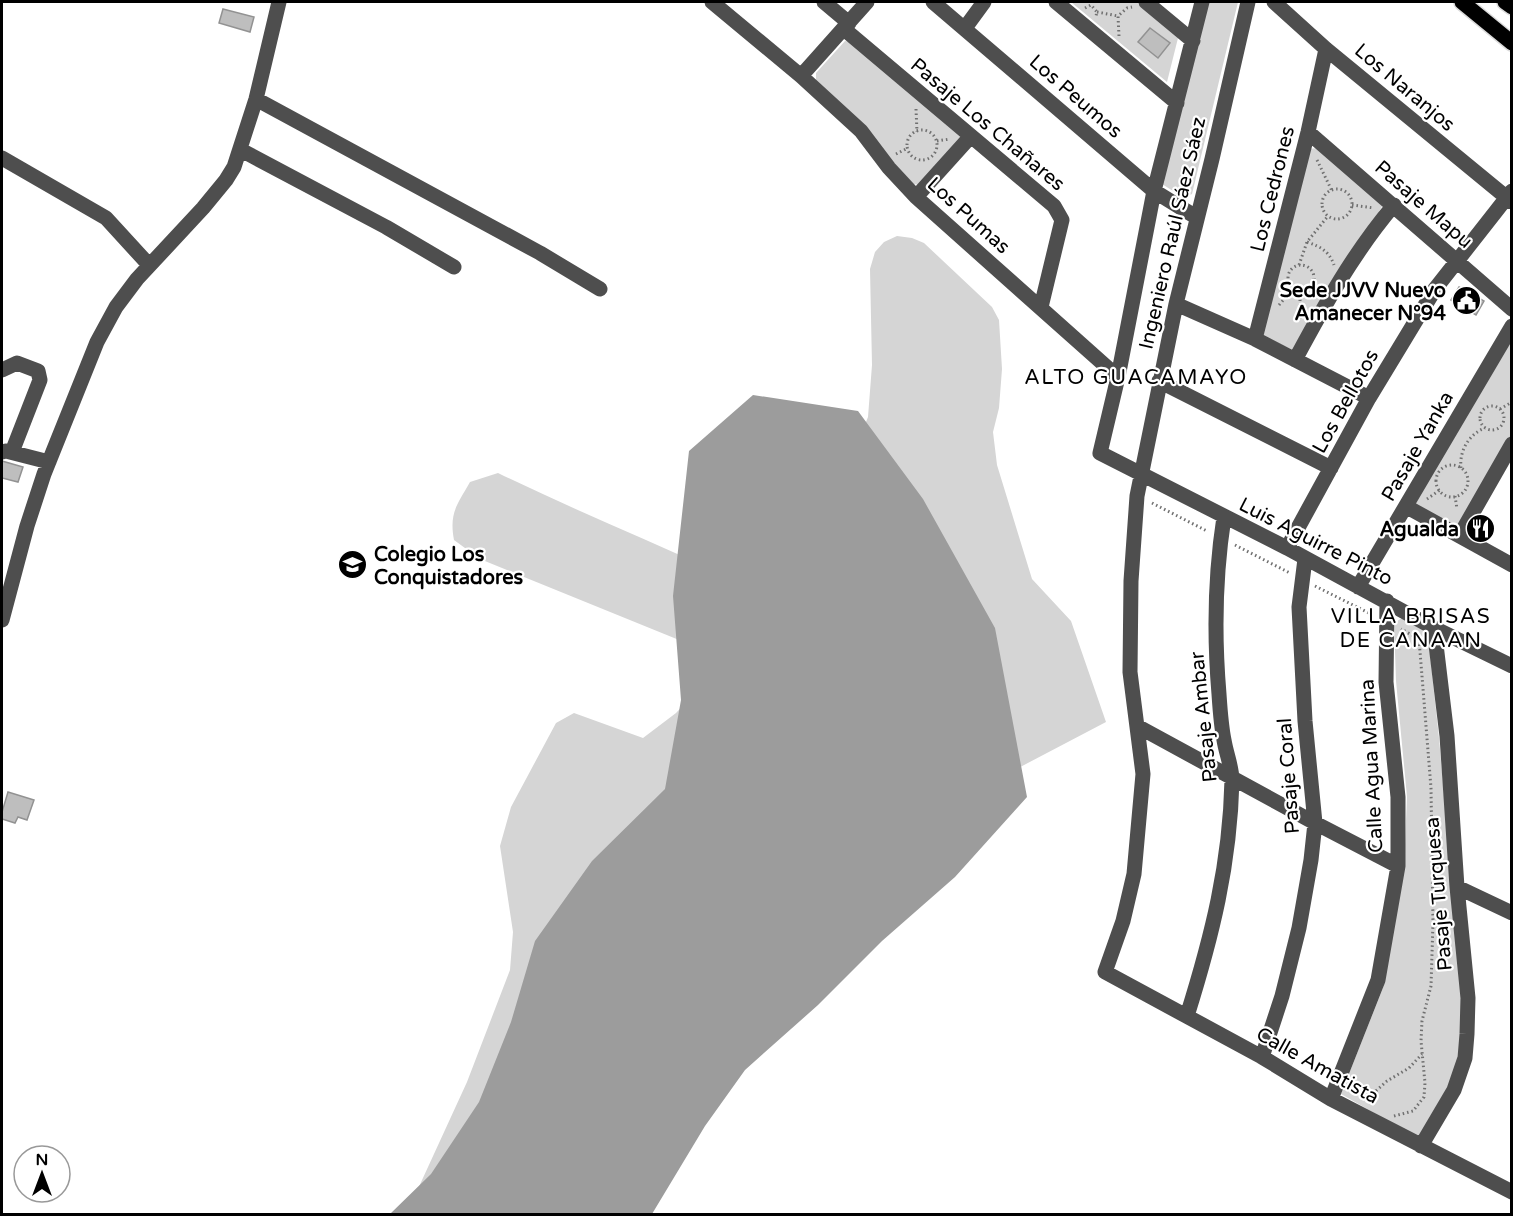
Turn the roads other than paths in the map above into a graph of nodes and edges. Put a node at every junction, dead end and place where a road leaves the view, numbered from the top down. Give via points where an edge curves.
1 (279, 2) edge
2 (712, 2) edge
3 (824, 2) edge
4 (867, 2) edge
5 (933, 2) edge
6 (984, 2) edge
7 (1056, 2) edge
8 (1202, 2) edge
9 (1248, 2) edge
10 (1274, 2) edge
11 (1462, 2) edge
12 (1505, 2) edge
13 (1149, 4) edge
14 (1512, 7) edge
15 (846, 26) junction
16 (965, 28) junction
17 (1193, 40) junction
18 (1512, 43) edge
19 (1326, 49) junction
20 (801, 76) junction
21 (256, 99) junction
22 (1177, 103) junction
23 (1307, 135) junction
24 (971, 136) junction
25 (241, 150) junction
26 (2, 158) edge
27 (1154, 191) junction
28 (916, 197) junction
29 (1510, 197) edge
30 (1394, 205) junction
31 (1196, 217) junction
32 (1457, 261) junction
33 (149, 265) junction
34 (454, 267) dead end
35 (600, 289) dead end
36 (1176, 304) junction
37 (1041, 307) junction
38 (1512, 309) edge
39 (1512, 326) edge
40 (1255, 339) junction
41 (1295, 360) junction
42 (2, 370) edge
43 (1118, 377) junction
44 (1159, 381) junction
45 (1369, 398) junction
46 (1512, 444) edge
47 (7, 452) edge
48 (1100, 453) joint
49 (49, 462) junction
50 (1331, 468) junction
51 (1141, 474) junction
52 (1407, 507) junction
53 (1224, 517) junction
54 (1460, 535) junction
55 (1287, 548) junction
56 (1305, 559) junction
57 (1512, 565) edge
58 (1358, 586) junction
59 (1387, 601) junction
60 (2, 620) edge
61 (1434, 628) junction
62 (1512, 666) edge
63 (1137, 726) junction
64 (1232, 777) junction
65 (1315, 823) junction
66 (1398, 866) junction
67 (1457, 887) junction
68 (1512, 913) edge
69 (1105, 972) joint
70 (1187, 1016) junction
71 (1262, 1057) junction
72 (1331, 1099) junction
73 (1421, 1146) junction
74 (1512, 1192) edge

1 - 21 street
2 - 20 street, Los Pumas
3 - 15 street, Pasaje Los Chañares
4 - 15 street
5 - 16 street, Los Peumos
6 - 16 street
7 - 22 street
8 - 17 street, Ingeniero Raúl Sáez Sáez
9 - 31 street, Ingeniero Raúl Sáez Sáez
10 - 19 street, Los Naranjos
11 - 18 main road
12 - 14 main road
13 - 17 street
15 - 20 street
15 - 24 street, Pasaje Los Chañares
16 - 27 street, Los Peumos
17 - 22 street, Ingeniero Raúl Sáez Sáez
19 - 23 street, Los Cedrones
19 - 29 street, Los Naranjos
20 - 28 street, Los Pumas via 861,130
21 - 25 street
21 - 35 street
22 - 27 street, Ingeniero Raúl Sáez Sáez
23 - 30 street, Pasaje Mapu
23 - 40 street, Los Cedrones
24 - 28 street
24 - 37 street, Pasaje Los Chañares via 1054,206 1062,220
25 - 33 street via 226,180
25 - 34 street
26 - 33 street via 106,218
27 - 31 street, Los Peumos
27 - 43 street, Ingeniero Raúl Sáez Sáez
28 - 37 street, Los Pumas
29 - 32 street, Los Bellotos
30 - 32 street, Pasaje Mapu
30 - 41 street via 1371,232 1321,310
31 - 36 street, Ingeniero Raúl Sáez Sáez
32 - 38 street, Pasaje Mapu
32 - 45 street, Los Bellotos via 1435,289
33 - 49 street via 116,307 97,342
36 - 40 street
36 - 44 street, Ingeniero Raúl Sáez Sáez
37 - 43 street, Los Pumas
39 - 52 street, Pasaje Yanka
40 - 41 street
41 - 45 street
42 - 47 street via 17,363 38,371 39,380
43 - 48 street, Ingeniero Raúl Sáez Sáez
44 - 50 street
44 - 51 street, Ingeniero Raúl Sáez Sáez
45 - 50 street, Los Bellotos
46 - 54 street
47 - 49 street
48 - 51 street, Luis Aguirre Pinto
49 - 60 street
50 - 55 street, Los Bellotos
51 - 53 street, Luis Aguirre Pinto
51 - 63 street, Ingeniero Raúl Sáez Sáez via 1131,581 1130,672
52 - 54 street
52 - 58 street, Pasaje Yanka
53 - 55 street, Luis Aguirre Pinto
53 - 64 street, Pasaje Ambar via 1216,648 1223,737
54 - 57 street
55 - 56 street, Luis Aguirre Pinto
56 - 58 street, Luis Aguirre Pinto
56 - 65 street, Pasaje Coral via 1299,607
58 - 59 street, Luis Aguirre Pinto
59 - 61 street, Luis Aguirre Pinto
59 - 66 street, Calle Agua Marina via 1386,682 1398,797
61 - 62 street, Luis Aguirre Pinto
61 - 67 street, Pasaje Turquesa via 1447,736
63 - 64 street
63 - 69 street, Ingeniero Raúl Sáez Sáez via 1143,774 1134,874
64 - 65 street
64 - 70 street, Pasaje Ambar via 1219,903
65 - 66 street
65 - 71 street, Pasaje Coral via 1299,928
66 - 72 street, Calle Agua Marina via 1378,980
67 - 68 street
67 - 73 street, Pasaje Turquesa via 1468,998 1465,1058 1454,1090
69 - 70 street, Calle Amatista
70 - 71 street, Calle Amatista
71 - 72 street, Calle Amatista
72 - 73 street, Calle Amatista
73 - 74 street, Calle Amatista

